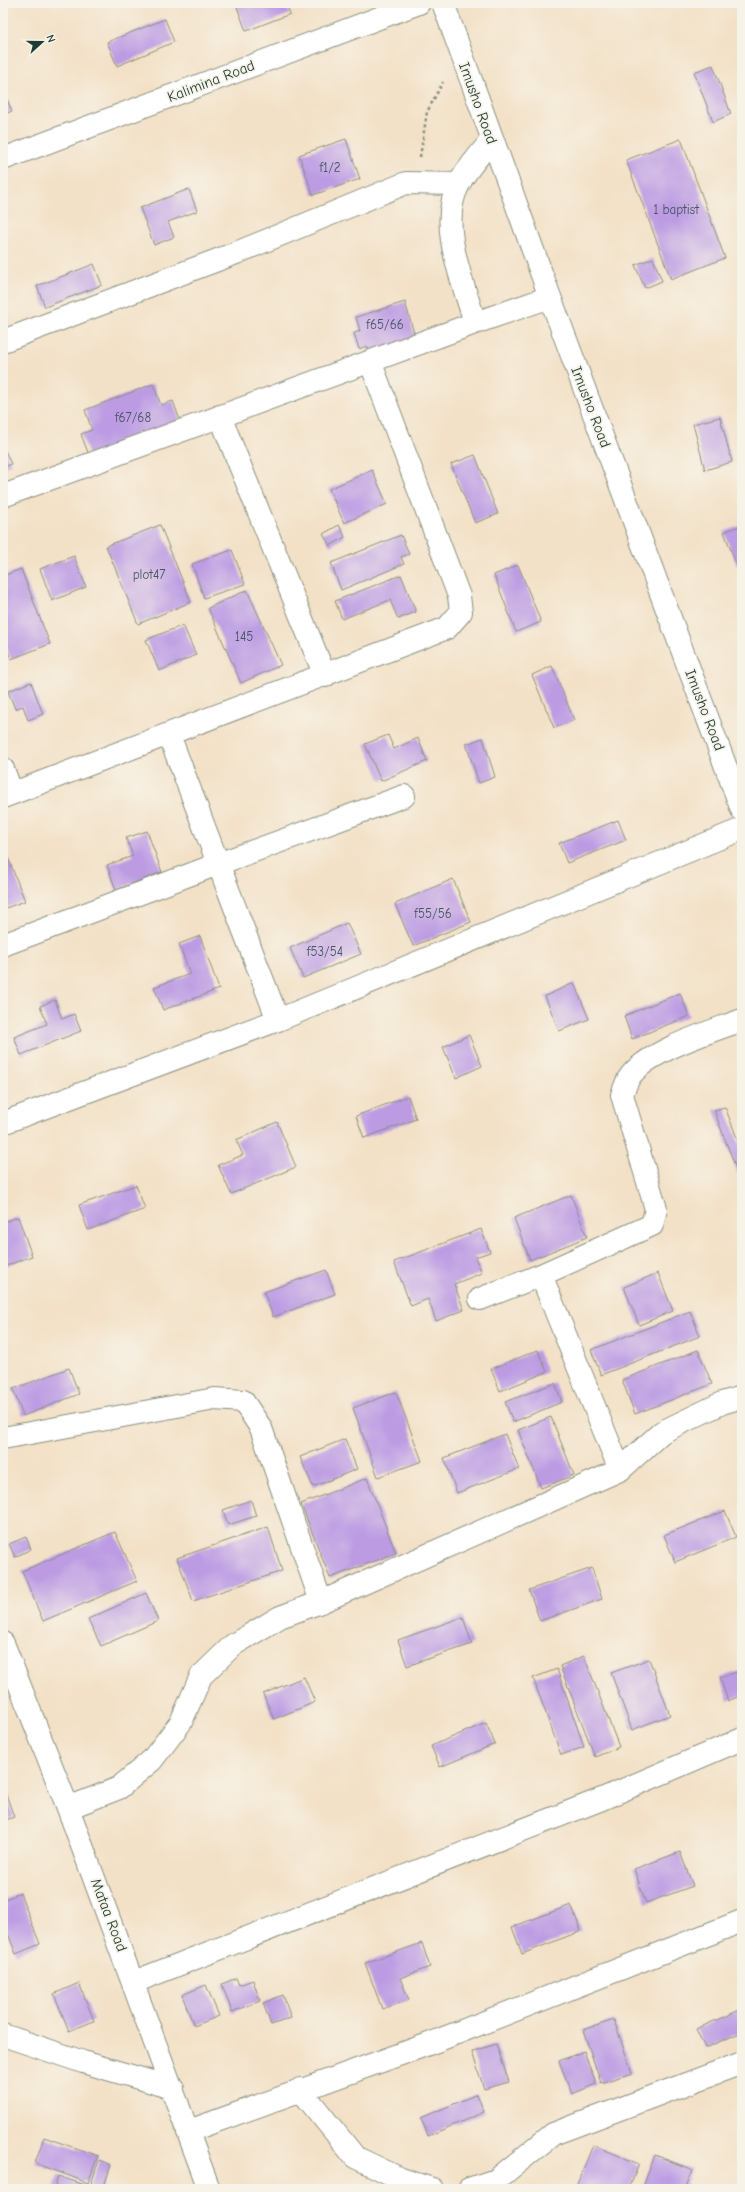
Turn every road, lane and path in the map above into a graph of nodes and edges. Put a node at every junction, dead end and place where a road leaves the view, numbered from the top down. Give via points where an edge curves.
1 (419, 3) edge
2 (443, 3) edge
3 (459, 52) junction
4 (492, 139) junction
5 (3, 160) edge
6 (406, 183) junction
7 (459, 184) junction
8 (550, 297) junction
9 (475, 323) junction
10 (3, 341) edge
11 (370, 361) junction
12 (220, 416) junction
13 (3, 496) edge
14 (325, 676) junction
15 (169, 735) junction
16 (3, 769) edge
17 (8, 795) edge
18 (404, 796) dead end
19 (742, 810) edge
20 (742, 829) edge
21 (218, 864) junction
22 (3, 945) edge
23 (278, 1020) junction
24 (742, 1020) edge
25 (3, 1123) edge
26 (541, 1275) junction
27 (480, 1299) dead end
28 (742, 1397) edge
29 (3, 1438) edge
30 (620, 1470) junction
31 (320, 1602) junction
32 (3, 1643) edge
33 (742, 1739) edge
34 (68, 1808) junction
35 (742, 1921) edge
36 (134, 1982) junction
37 (3, 2035) edge
38 (742, 2063) edge
39 (173, 2088) junction
40 (300, 2089) junction
41 (189, 2131) junction
42 (209, 2189) edge
43 (432, 2189) edge
44 (469, 2189) edge

1 - 5 street, Kalimina Road
2 - 3 street, Imusho Road
3 - 4 street, Imusho Road
3 - 6 path via 427,112 420,156
4 - 7 street
4 - 8 street, Imusho Road
6 - 7 street
6 - 10 street via 236,253
7 - 9 street via 450,206 450,236
8 - 9 street
8 - 19 street, Imusho Road
9 - 11 street
11 - 12 street
11 - 14 street via 459,596 461,612 447,628
12 - 13 street
12 - 14 street
14 - 15 street
15 - 17 street
15 - 21 street
16 - 17 street
18 - 21 street
20 - 23 street
21 - 22 street
21 - 23 street
23 - 25 street
24 - 26 street via 669,1048 643,1064 629,1077 622,1095 656,1209 652,1225
26 - 27 street
26 - 30 street
28 - 30 street via 722,1403 662,1432
29 - 31 street via 215,1399 243,1401 261,1428
30 - 31 street
31 - 34 street via 280,1617 233,1645 201,1676 181,1722 152,1760 118,1788
32 - 34 street, Mataa Road
33 - 36 street via 602,1799
34 - 36 street, Mataa Road
35 - 40 street via 434,2042
36 - 39 street, Mataa Road
37 - 39 street
38 - 44 street via 553,2134 496,2180
39 - 41 street, Mataa Road
40 - 41 street
40 - 43 street via 355,2157 400,2180
41 - 42 street, Mataa Road

